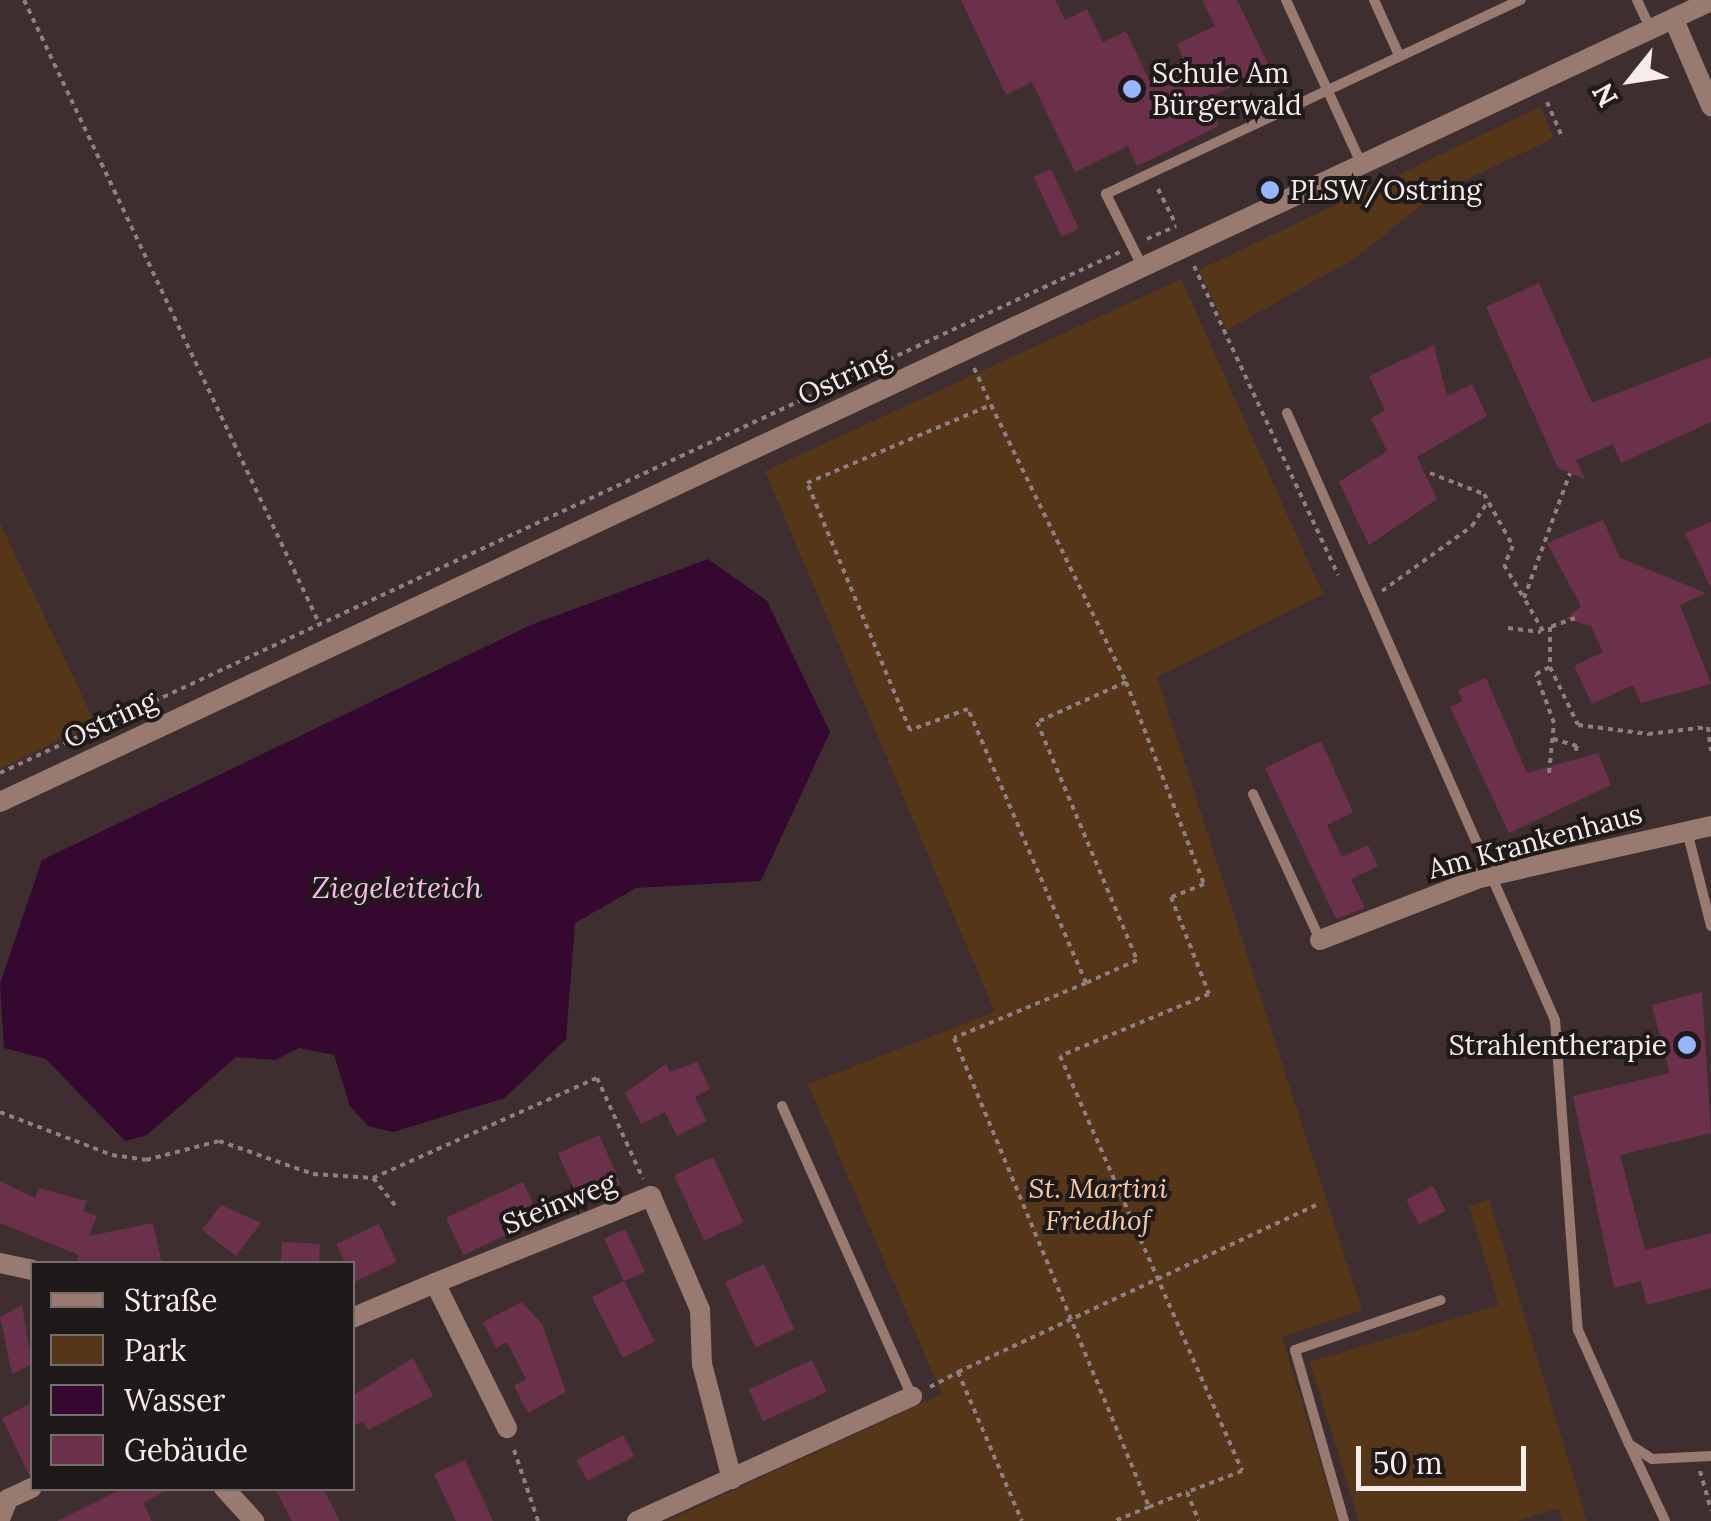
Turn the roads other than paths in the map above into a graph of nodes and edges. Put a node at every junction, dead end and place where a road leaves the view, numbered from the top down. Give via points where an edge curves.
1 (1286, 0) edge
2 (1374, 0) edge
3 (1520, 0) edge
4 (1637, 0) edge
5 (1711, 1) edge
6 (1674, 20) junction
7 (1652, 31) junction
8 (1398, 53) junction
9 (1324, 85) junction
10 (1711, 106) edge
11 (1362, 166) junction
12 (1143, 268) junction
13 (1287, 413) dead end
14 (1253, 794) dead end
15 (0, 802) edge
16 (1711, 826) edge
17 (1687, 831) junction
18 (1494, 874) junction
19 (1711, 926) edge
20 (1320, 940) joint
21 (782, 1106) dead end
22 (0, 1263) edge
23 (30, 1270) edge
24 (435, 1284) junction
25 (1440, 1300) dead end
26 (355, 1317) edge
27 (912, 1396) joint
28 (507, 1428) road end
29 (1629, 1444) junction
30 (1711, 1456) edge
31 (732, 1479) junction
32 (30, 1489) edge
33 (227, 1491) edge
34 (2, 1505) edge
35 (254, 1521) edge
36 (637, 1521) edge
37 (1344, 1521) edge
38 (1665, 1521) edge

1 - 9 lane
2 - 8 lane
3 - 8 lane
4 - 7 lane
5 - 6 street, Ostring
6 - 7 street, Ostring
6 - 10 street
7 - 11 street, Ostring
8 - 9 lane
9 - 11 lane
9 - 12 lane via 1106,194
11 - 12 street, Ostring
12 - 15 street, Ostring
13 - 18 lane
14 - 20 lane
16 - 17 street, Am Krankenhaus
17 - 18 street, Am Krankenhaus
17 - 19 lane
18 - 20 street, Am Krankenhaus
18 - 29 lane via 1555,1020 1578,1330
21 - 27 lane
22 - 23 street
24 - 26 street, Steinweg
24 - 28 street
24 - 31 street, Steinweg via 650,1196 700,1310 702,1364
25 - 37 lane via 1295,1350
27 - 31 street
29 - 30 lane via 1652,1458 1698,1462
29 - 38 lane
31 - 36 street
32 - 34 street
33 - 35 street

